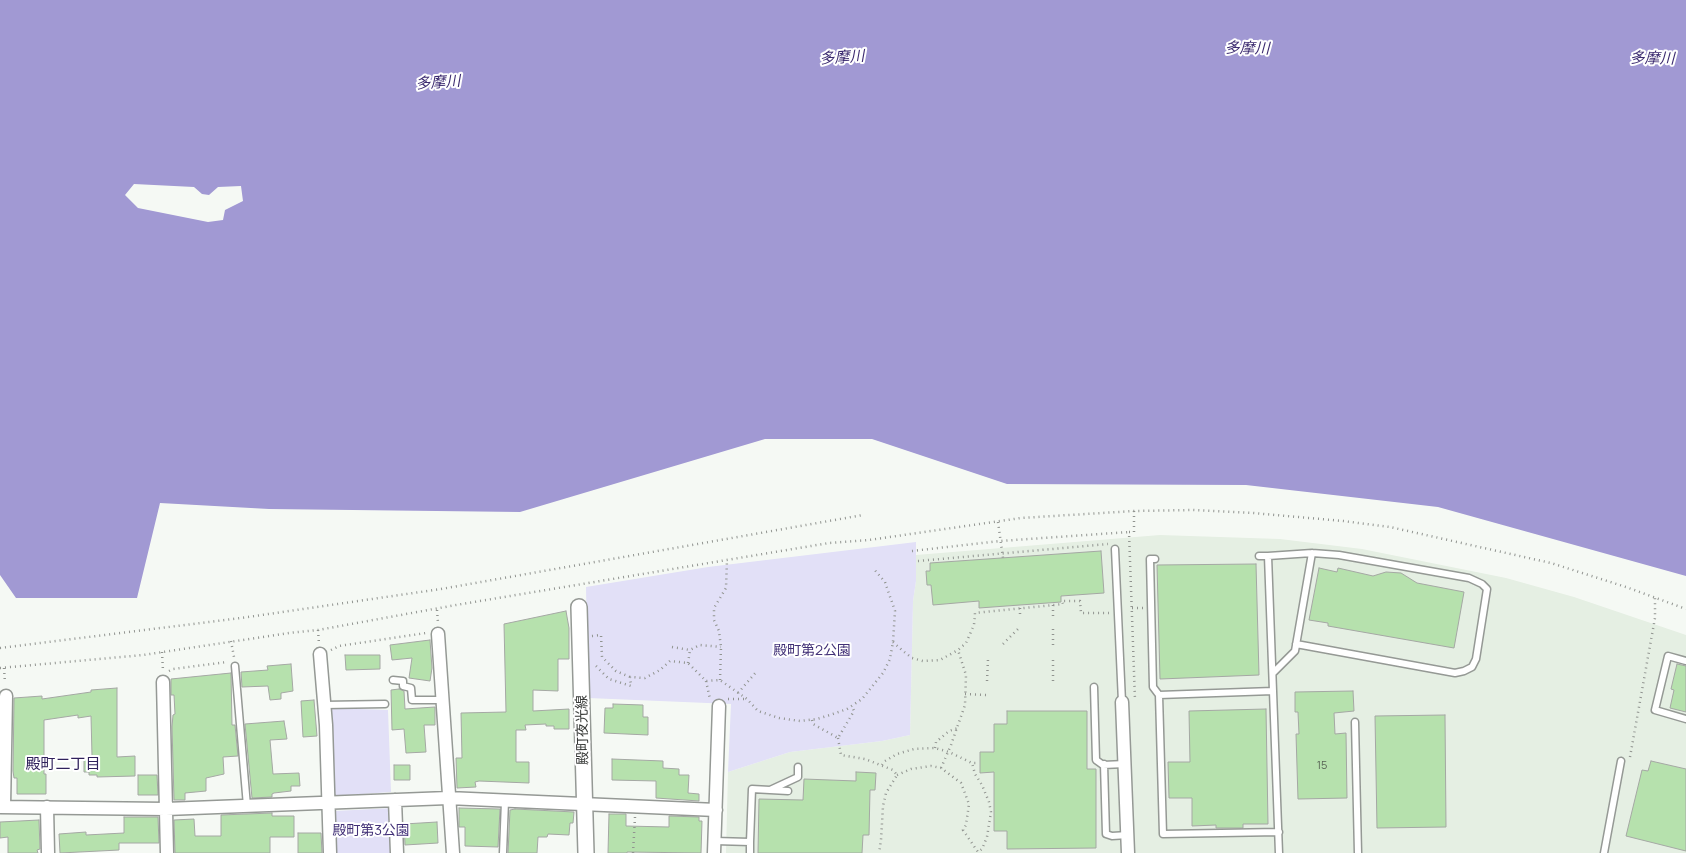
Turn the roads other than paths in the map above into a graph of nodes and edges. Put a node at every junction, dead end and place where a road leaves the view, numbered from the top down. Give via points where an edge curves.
1 (1115, 549) dead end
2 (1312, 554) junction
3 (1259, 556) dead end
4 (1268, 556) junction
5 (1155, 559) dead end
6 (579, 607) dead end
7 (438, 634) road end
8 (1296, 644) junction
9 (320, 654) road end
10 (1686, 661) edge
11 (235, 666) dead end
12 (1273, 673) junction
13 (393, 680) dead end
14 (163, 682) dead end
15 (1094, 686) dead end
16 (6, 691) road end
17 (1274, 692) junction
18 (1159, 695) junction
19 (442, 700) junction
20 (1122, 702) joint
21 (386, 704) dead end
22 (324, 705) junction
23 (719, 706) dead end
24 (1686, 719) edge
25 (1355, 722) dead end
26 (1621, 761) dead end
27 (1104, 764) junction
28 (1125, 764) junction
29 (798, 767) dead end
30 (769, 790) junction
31 (788, 791) dead end
32 (448, 798) junction
33 (395, 800) junction
34 (505, 801) junction
35 (328, 802) junction
36 (585, 804) junction
37 (247, 806) junction
38 (2, 807) edge
39 (47, 807) junction
40 (166, 809) junction
41 (716, 810) junction
42 (1278, 832) junction
43 (1128, 835) junction
44 (750, 842) junction
45 (714, 847) edge
46 (48, 853) edge
47 (167, 853) edge
48 (330, 853) edge
49 (397, 853) edge
50 (452, 853) edge
51 (503, 853) edge
52 (586, 853) edge
53 (750, 853) edge
54 (1128, 853) edge
55 (1279, 853) edge
56 (1358, 853) edge
57 (1604, 853) edge

1 - 20 lane
2 - 4 lane
2 - 8 lane
2 - 8 lane via 1338,555 1469,578 1482,584 1487,589 1476,658 1472,667 1455,673
3 - 4 lane
4 - 12 lane
5 - 18 lane via 1150,559 1153,686
6 - 36 street, 殿町夜光線
7 - 19 street
8 - 12 lane via 1295,651
9 - 22 street
10 - 24 lane via 1668,656 1655,710
11 - 37 lane
12 - 17 lane
13 - 19 lane via 404,681 404,686 411,688 412,700
14 - 40 street
15 - 27 lane via 1095,756 1099,763
16 - 38 street
17 - 18 lane
17 - 42 lane
18 - 42 lane via 1163,834
19 - 32 street
20 - 28 street
21 - 22 lane
22 - 35 street
23 - 41 street
25 - 56 lane
26 - 57 lane
27 - 28 lane
27 - 43 lane via 1106,834
28 - 43 street
29 - 30 lane via 798,777
30 - 31 lane
30 - 44 lane via 752,790
32 - 33 street
32 - 34 street
32 - 50 street
33 - 35 street
33 - 49 street
34 - 36 street
34 - 51 lane
35 - 37 street
35 - 48 street
36 - 41 street
36 - 52 street, 殿町夜光線
37 - 40 street
38 - 39 street
39 - 40 street
39 - 46 street
40 - 47 street
41 - 45 street
42 - 55 lane
43 - 54 street
44 - 45 lane
44 - 53 lane

